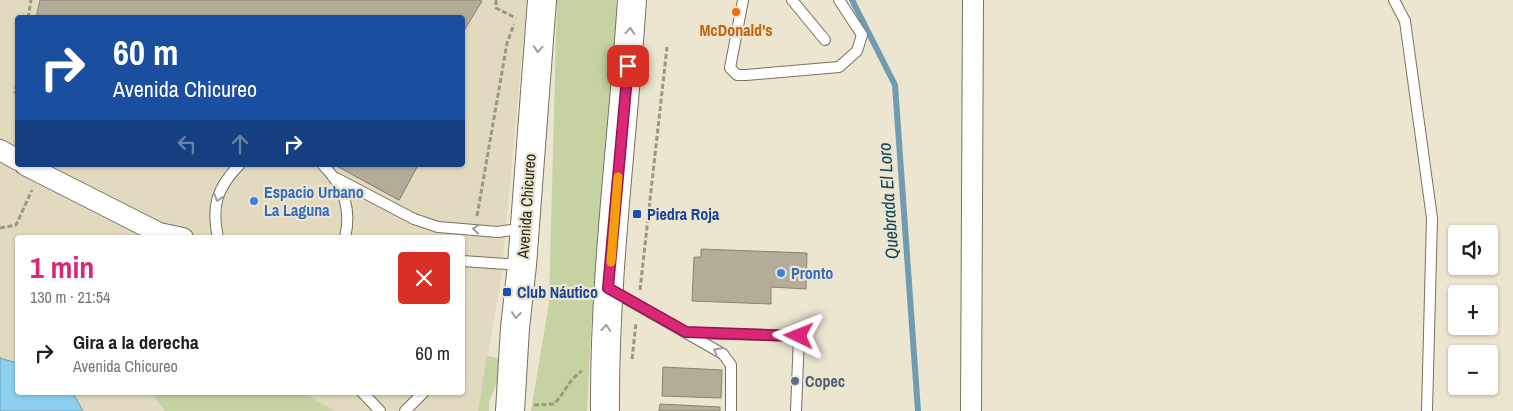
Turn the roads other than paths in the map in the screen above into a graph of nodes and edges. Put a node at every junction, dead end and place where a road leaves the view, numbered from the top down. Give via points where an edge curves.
1 (542, 0) edge
2 (632, 0) edge
3 (743, 0) edge
4 (792, 0) edge
5 (839, 0) edge
6 (973, 0) edge
7 (1394, 0) edge
8 (825, 40) dead end
9 (0, 150) edge
10 (15, 158) edge
11 (237, 167) edge
12 (325, 167) edge
13 (32, 169) edge
14 (336, 178) junction
15 (525, 228) junction
16 (169, 235) edge
17 (217, 235) edge
18 (346, 235) edge
19 (465, 261) edge
20 (522, 265) junction
21 (608, 288) junction
22 (686, 332) junction
23 (365, 395) edge
24 (421, 395) edge
25 (510, 408) edge
26 (380, 411) edge
27 (405, 411) edge
28 (605, 411) edge
29 (731, 411) edge
30 (796, 411) edge
31 (971, 411) edge
32 (1427, 411) edge

1 -> 15 main road, Avenida Chicureo
21 -> 2 main road
3 - 5 lane via 730,68 737,75 838,67 857,51 862,35
4 - 8 lane
6 - 31 street
7 - 32 lane via 1405,21 1432,218
9 - 10 street
11 -> 17 lane via 225,180 216,200 214,222
12 - 14 lane
13 - 16 street
15 -> 14 lane via 498,232 438,227
14 - 18 lane via 345,198 348,224
15 - 20 main road, Avenida Chicureo
19 - 20 lane
20 -> 25 main road, Avenida Chicureo via 514,328
21 - 22 lane
28 -> 21 main road
29 -> 22 lane via 731,365 723,354
22 - 30 lane via 799,336
23 - 26 lane
24 - 27 lane

